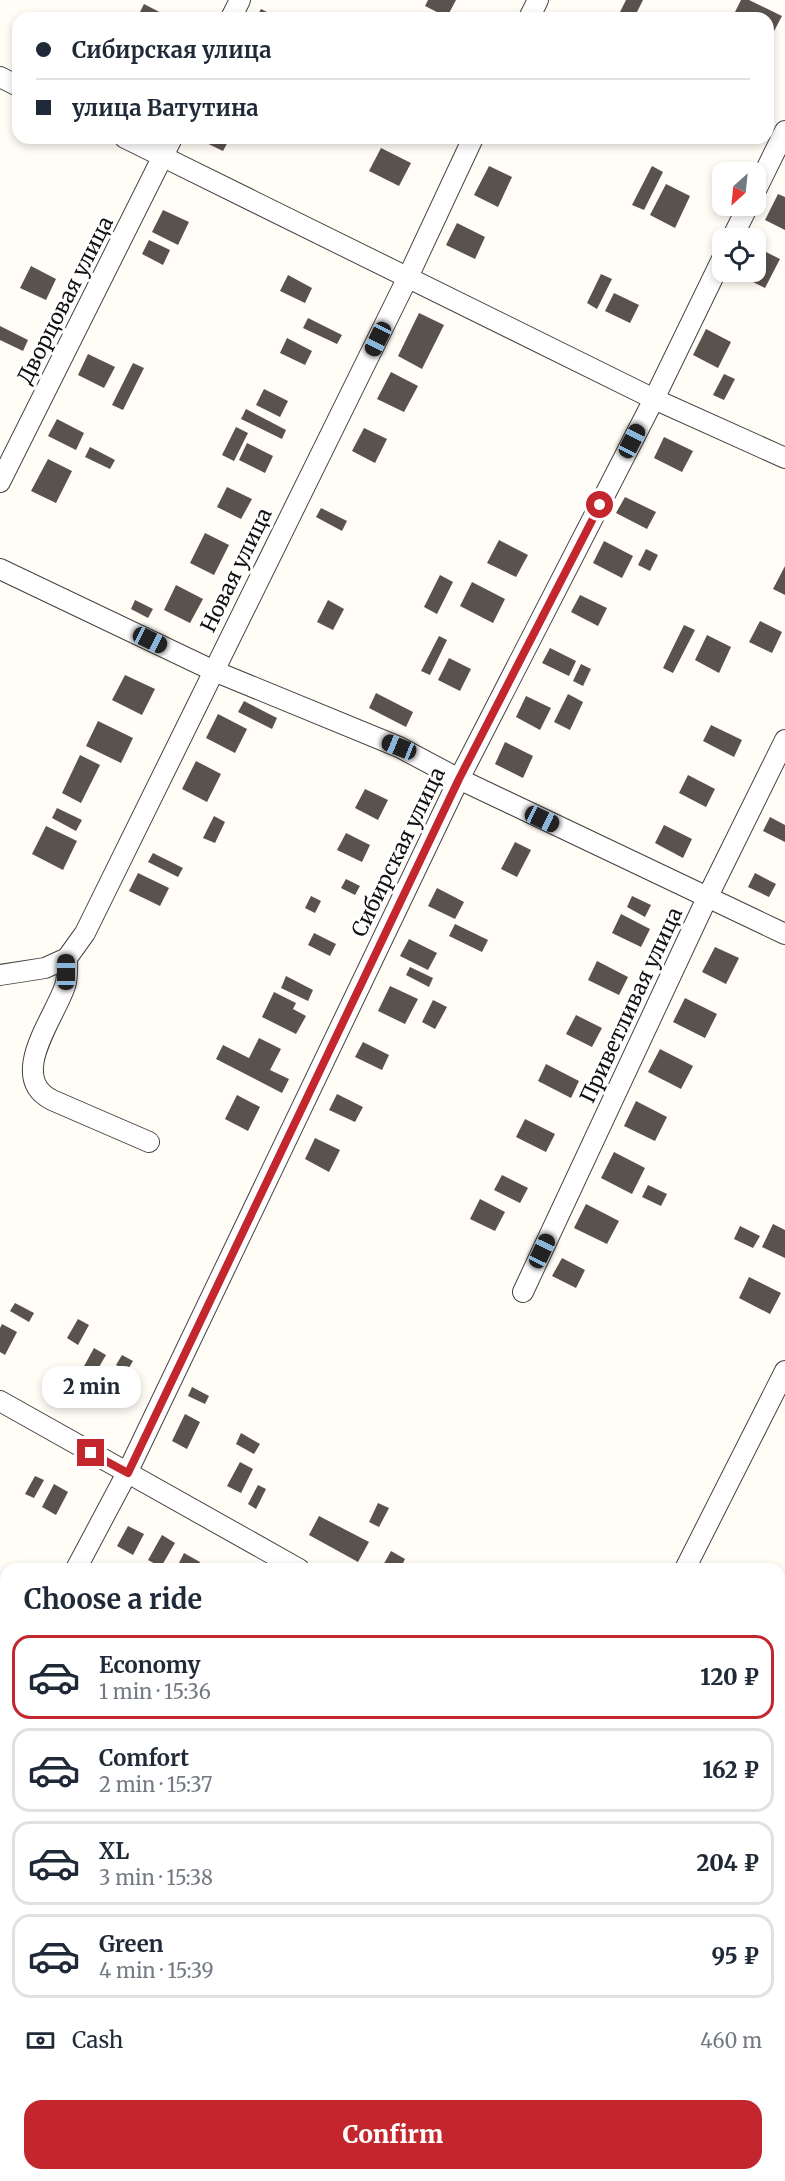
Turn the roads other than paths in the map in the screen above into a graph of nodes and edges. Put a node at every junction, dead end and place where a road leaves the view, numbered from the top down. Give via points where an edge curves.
1 (785, 131) edge
2 (137, 144) edge
3 (169, 144) edge
4 (470, 144) edge
5 (163, 157) junction
6 (766, 170) edge
7 (408, 277) junction
8 (712, 280) edge
9 (654, 399) junction
10 (785, 458) edge
11 (0, 482) edge
12 (0, 569) edge
13 (214, 671) junction
14 (785, 740) edge
15 (459, 779) junction
16 (707, 898) junction
17 (785, 934) edge
18 (66, 958) junction
19 (0, 975) edge
20 (149, 1142) dead end
21 (523, 1292) dead end
22 (785, 1371) edge
23 (0, 1401) edge
24 (128, 1473) junction
25 (79, 1563) edge
26 (288, 1563) edge
27 (688, 1563) edge

1 - 6 street
2 - 5 street
3 - 5 street, Дворцовая улица
4 - 7 street, Новая улица
5 - 7 street
5 - 11 street, Дворцовая улица
7 - 9 street
7 - 13 street, Новая улица
8 - 9 street, Сибирская улица
9 - 10 street
9 - 15 street, Сибирская улица
12 - 13 street
13 - 15 street via 399,747
13 - 18 street, Новая улица via 85,933
14 - 16 street, Приветливая улица
15 - 16 street
15 - 24 street, Сибирская улица
16 - 17 street
16 - 21 street, Приветливая улица
18 - 19 street via 45,968
18 - 20 street via 66,984 32,1065 35,1085 52,1100
22 - 27 street
23 - 24 street
24 - 25 street, Сибирская улица
24 - 26 street

